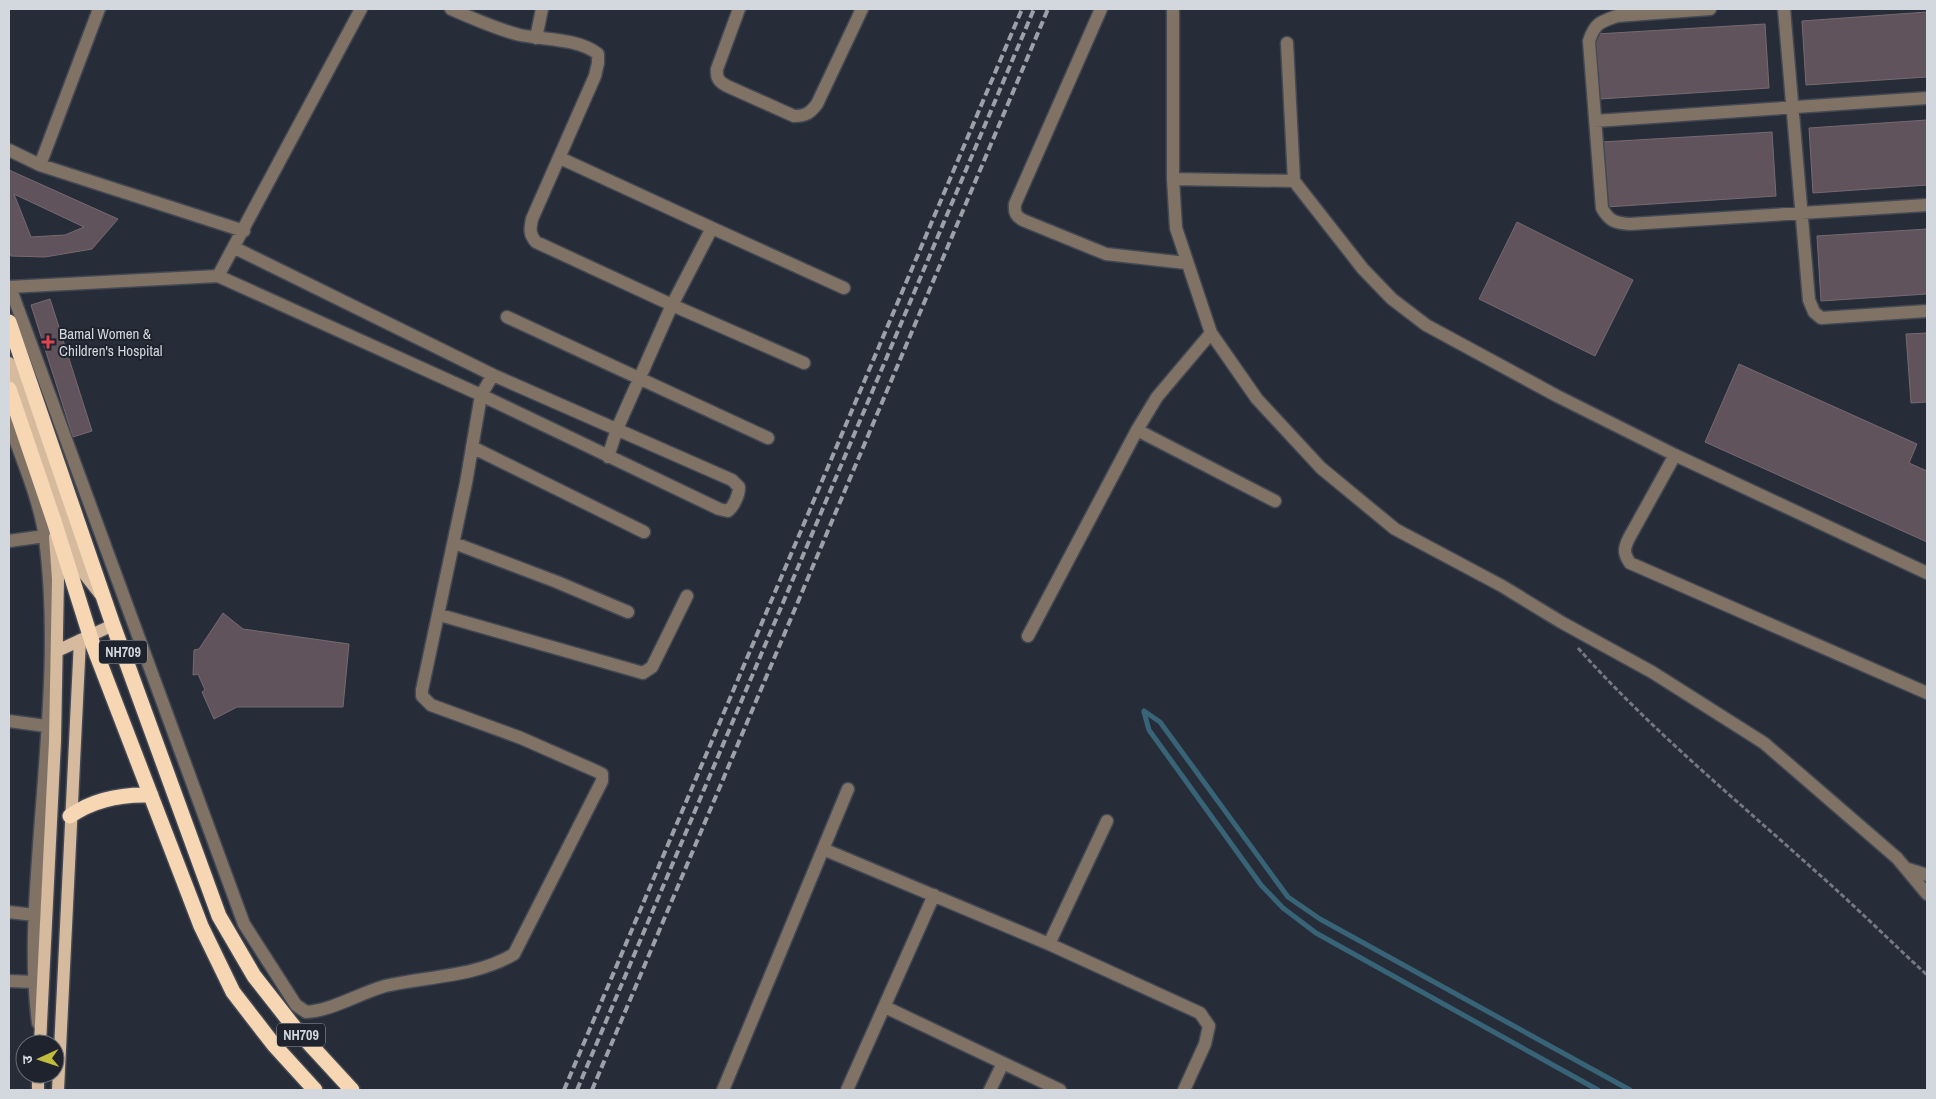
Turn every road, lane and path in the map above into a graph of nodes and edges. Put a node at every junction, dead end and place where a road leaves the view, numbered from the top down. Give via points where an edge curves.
1 (99, 9) edge
2 (361, 9) edge
3 (452, 9) edge
4 (542, 9) edge
5 (739, 9) edge
6 (862, 9) edge
7 (1101, 9) edge
8 (1710, 9) edge
9 (1784, 9) edge
10 (1173, 11) dead end
11 (536, 38) junction
12 (1287, 43) dead end
13 (1927, 98) edge
14 (1792, 107) junction
15 (1595, 121) junction
16 (9, 150) edge
17 (560, 158) junction
18 (40, 165) junction
19 (1173, 179) junction
20 (1294, 181) junction
21 (1927, 205) edge
22 (1802, 212) junction
23 (712, 228) junction
24 (244, 231) junction
25 (235, 248) junction
26 (1186, 263) junction
27 (218, 276) junction
28 (9, 287) edge
29 (844, 288) dead end
30 (672, 305) junction
31 (1927, 311) edge
32 (507, 317) dead end
33 (9, 322) edge
34 (1211, 333) junction
35 (804, 362) dead end
36 (9, 363) edge
37 (493, 375) junction
38 (640, 380) junction
39 (9, 389) edge
40 (481, 395) junction
41 (9, 422) edge
42 (617, 430) junction
43 (1137, 430) junction
44 (768, 438) dead end
45 (472, 446) junction
46 (1675, 455) junction
47 (608, 457) junction
48 (1275, 501) dead end
49 (54, 521) junction
50 (644, 532) dead end
51 (45, 536) junction
52 (9, 541) edge
53 (454, 543) junction
54 (80, 566) junction
55 (1927, 573) edge
56 (687, 596) dead end
57 (105, 600) junction
58 (82, 610) junction
59 (628, 612) dead end
60 (440, 614) junction
61 (1561, 622) junction
62 (114, 625) junction
63 (1028, 636) dead end
64 (85, 638) junction
65 (57, 651) junction
66 (1927, 693) edge
67 (9, 721) edge
68 (46, 726) junction
69 (848, 789) dead end
70 (151, 794) junction
71 (70, 816) junction
72 (1107, 821) dead end
73 (823, 848) junction
74 (1908, 869) junction
75 (1927, 875) edge
76 (1927, 894) edge
77 (934, 895) junction
78 (9, 912) edge
79 (34, 915) junction
80 (1049, 944) junction
81 (1927, 974) edge
82 (9, 981) edge
83 (34, 982) junction
84 (885, 1007) junction
85 (39, 1034) edge
86 (40, 1034) edge
87 (1003, 1063) junction
88 (58, 1090) edge
89 (315, 1090) edge
90 (352, 1090) edge
91 (723, 1090) edge
92 (847, 1090) edge
93 (990, 1090) edge
94 (1060, 1090) edge
95 (1184, 1090) edge

1 - 18 street
2 - 24 street
3 - 11 street via 483,23
4 - 11 street
5 - 6 street via 716,76 721,83 794,116 804,116 817,104
7 - 26 street via 1014,212 1018,218 1106,254
8 - 15 street via 1617,16 1593,28 1590,41
9 - 14 street
10 - 19 street
11 - 17 street via 591,48 598,54 595,76
12 - 20 street
13 - 14 street
14 - 15 street
14 - 22 street
15 - 22 street via 1602,208 1608,218 1617,223
16 - 18 street
17 - 23 street
17 - 30 street via 532,219 531,237
18 - 24 street
19 - 20 street
19 - 26 street via 1176,228
20 - 46 street via 1363,269 1392,299 1426,325
21 - 22 street
22 - 31 street via 1809,300 1821,318
23 - 29 street
23 - 30 street
24 - 25 street
25 - 27 street
25 - 37 street
26 - 34 street
27 - 28 street
27 - 40 street
28 - 60 street via 241,916 275,974 296,1005 306,1012 385,987 483,968 514,954 600,788 602,774 596,771 426,702 422,690
30 - 35 street
30 - 38 street
32 - 38 street
33 - 57 highway, NH709
34 - 43 street via 1158,397
34 - 61 street via 1256,400 1321,468 1395,529 1502,586
36 - 54 main road
37 - 40 street
37 - 42 street
38 - 42 street
38 - 44 street
39 - 49 highway, NH709
40 - 45 street
40 - 47 street
41 - 51 street
42 - 47 street
42 - 47 street via 732,480 739,491 732,508 724,511
43 - 48 street
43 - 63 street
45 - 50 street
45 - 53 street
46 - 55 street
46 - 66 street via 1624,548 1630,563
49 - 58 highway, NH709
49 - 65 main road via 58,579
51 - 52 street
51 - 68 street via 50,594
53 - 59 street
53 - 60 street
54 - 57 main road
54 - 58 main road
56 - 60 street via 652,667 643,673
57 - 62 highway, NH709
58 - 64 highway, NH709
61 - 74 street via 1652,672 1764,743
61 - 81 path via 1604,678 1733,800 1814,869
62 - 64 main road
62 - 90 highway, NH709 via 220,916 254,976 294,1027
64 - 65 main road
64 - 70 highway, NH709
64 - 71 main road
65 - 86 main road
67 - 68 street
68 - 79 street
69 - 73 street
70 - 71 highway via 97,800
70 - 89 highway, NH709 via 201,926 233,992 274,1045
71 - 88 main road
72 - 80 street
73 - 77 street
73 - 91 street
74 - 75 street
74 - 76 street
77 - 80 street
77 - 84 street
78 - 79 street
79 - 83 street
80 - 95 street via 1200,1014 1209,1026 1205,1044
82 - 83 street
83 - 85 street
84 - 87 street
84 - 92 street
87 - 93 street
87 - 94 street

